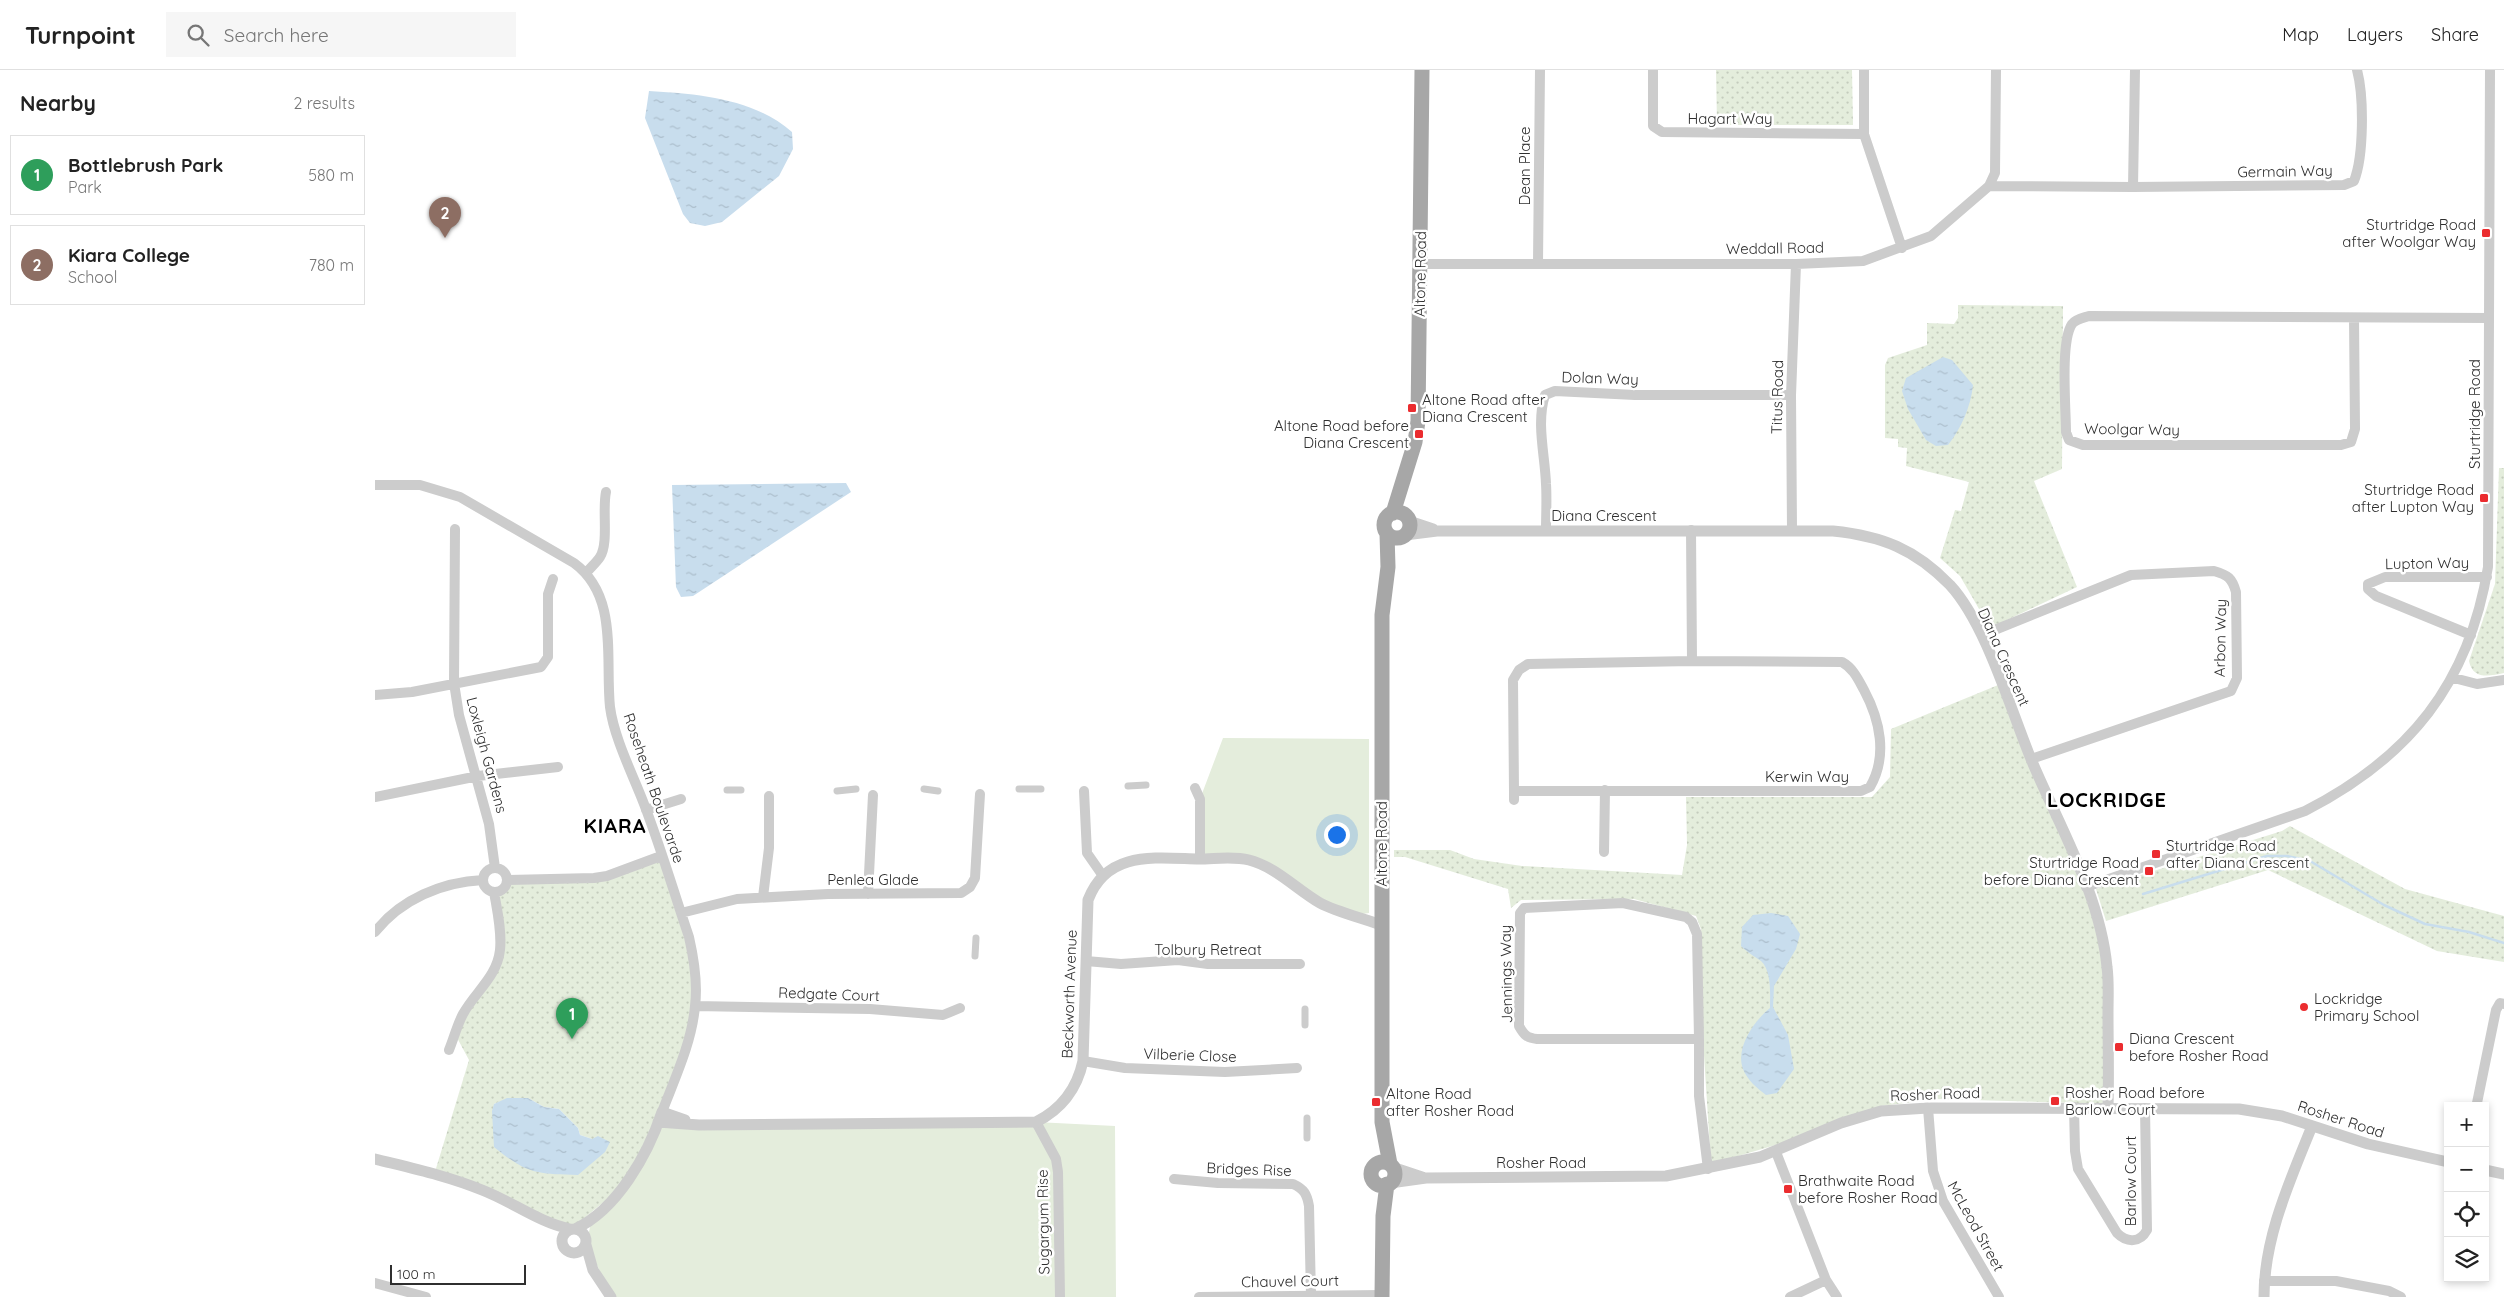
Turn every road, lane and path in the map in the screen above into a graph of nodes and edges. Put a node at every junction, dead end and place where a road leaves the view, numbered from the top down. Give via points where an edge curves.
1 (1422, 70) edge
2 (1540, 70) edge
3 (1653, 70) edge
4 (1864, 70) edge
5 (1996, 70) edge
6 (2135, 70) edge
7 (2357, 70) edge
8 (2490, 70) edge
9 (1864, 134) junction
10 (1989, 186) junction
11 (2133, 187) junction
12 (1902, 248) junction
13 (1539, 263) junction
14 (1420, 264) junction
15 (1796, 264) junction
16 (2354, 318) junction
17 (2489, 318) junction
18 (1791, 395) junction
19 (375, 485) edge
20 (606, 492) dead end
21 (1403, 524) junction
22 (455, 529) dead end
23 (1691, 530) junction
24 (1792, 530) junction
25 (1546, 531) junction
26 (1387, 534) junction
27 (1388, 568) junction
28 (587, 572) junction
29 (2487, 577) junction
30 (553, 579) dead end
31 (1982, 635) junction
32 (2471, 636) junction
33 (1692, 661) junction
34 (2453, 678) junction
35 (2504, 680) edge
36 (454, 683) junction
37 (375, 695) edge
38 (2031, 758) junction
39 (558, 767) dead end
40 (478, 776) junction
41 (1146, 785) dead end
42 (1127, 786) dead end
43 (1195, 788) dead end
44 (856, 789) dead end
45 (924, 789) dead end
46 (1019, 789) dead end
47 (1041, 789) dead end
48 (727, 790) dead end
49 (741, 790) dead end
50 (837, 790) dead end
51 (938, 790) dead end
52 (1605, 790) junction
53 (1083, 791) dead end
54 (980, 794) dead end
55 (873, 795) dead end
56 (769, 796) dead end
57 (375, 797) edge
58 (681, 799) dead end
59 (646, 810) junction
60 (1604, 852) dead end
61 (661, 856) junction
62 (1200, 859) junction
63 (495, 868) junction
64 (1103, 876) junction
65 (483, 880) junction
66 (507, 880) junction
67 (2086, 887) junction
68 (494, 892) junction
69 (869, 894) junction
70 (763, 897) junction
71 (681, 913) junction
72 (1381, 919) junction
73 (375, 932) edge
74 (977, 938) dead end
75 (975, 956) dead end
76 (1086, 961) junction
77 (1300, 964) dead end
78 (2504, 1004) edge
79 (695, 1006) junction
80 (959, 1008) dead end
81 (1305, 1009) dead end
82 (1305, 1025) dead end
83 (1699, 1039) junction
84 (449, 1050) dead end
85 (1083, 1061) junction
86 (1297, 1068) dead end
87 (2477, 1102) edge
88 (2074, 1107) junction
89 (2108, 1107) junction
90 (1928, 1108) junction
91 (2145, 1108) junction
92 (660, 1117) junction
93 (1307, 1118) dead end
94 (1036, 1122) junction
95 (1382, 1122) junction
96 (2311, 1126) junction
97 (1307, 1138) dead end
98 (1776, 1152) junction
99 (375, 1159) edge
100 (2444, 1161) edge
101 (1374, 1166) junction
102 (1391, 1166) junction
103 (1708, 1168) junction
104 (2489, 1171) edge
105 (2504, 1174) edge
106 (1426, 1178) junction
107 (1174, 1179) dead end
108 (1384, 1183) junction
109 (543, 1222) junction
110 (591, 1222) junction
111 (573, 1229) junction
112 (586, 1241) junction
113 (561, 1242) junction
114 (571, 1253) junction
115 (593, 1270) junction
116 (1827, 1280) junction
117 (2264, 1281) junction
118 (375, 1283) edge
119 (400, 1294) edge
120 (1311, 1296) junction
121 (1382, 1296) edge
122 (426, 1297) edge
123 (611, 1297) edge
124 (1060, 1297) edge
125 (1199, 1297) edge
126 (1790, 1297) edge
127 (1837, 1297) edge
128 (1999, 1297) edge
129 (2264, 1297) edge
130 (2401, 1297) edge

1 - 14 main road, Altone Road
2 - 13 street, Dean Place
3 - 9 street, Hagart Way via 1653,126 1662,132
4 - 9 street
5 - 10 street via 1995,173
6 - 11 street
7 - 11 street, Germain Way via 2361,83 2361,160 2354,180 2331,186
8 - 17 street, Sturtridge Road
9 - 12 street
10 - 11 street, Germain Way
10 - 12 street, Weddall Road via 1931,236
12 - 15 street, Weddall Road via 1863,260
13 - 14 street, Weddall Road
13 - 15 street, Weddall Road
14 - 21 main road, Altone Road via 1418,421 1404,476
15 - 18 street, Titus Road
16 - 16 street, Woolgar Way via 2079,318 2072,323 2066,346 2066,432 2069,440 2083,445 2341,446 2351,442 2355,429
16 - 17 street, Woolgar Way
17 - 29 street, Sturtridge Road
18 - 24 street, Titus Road
18 - 25 street, Dolan Way via 1635,395 1555,391 1545,394 1541,431
19 - 28 street, Roseheath Boulevarde via 420,485 461,497
20 - 28 street via 603,505 604,548
21 - 25 street, Diana Crescent via 1437,531
21 - 26 main road via 1395,538
21 - 26 main road, Altone Road via 1384,522
21 - 27 main road, Altone Road
22 - 36 street, Loxleigh Gardens
23 - 24 street, Diana Crescent
23 - 25 street, Diana Crescent
23 - 33 street
24 - 31 street, Diana Crescent via 1860,534 1889,541 1918,557 1962,600
26 - 27 main road, Altone Road
27 - 72 main road, Altone Road via 1381,615
28 - 59 street, Roseheath Boulevarde via 598,589 605,616 615,726
29 - 32 street, Sturtridge Road
29 - 32 street, Lupton Way via 2385,577 2368,584 2368,589 2376,596
30 - 36 street via 548,594 548,657 541,667
31 - 38 street, Diana Crescent
31 - 38 street, Arbon Way via 2131,575 2214,571 2233,579 2237,678 2231,690
32 - 34 street, Sturtridge Road
33 - 52 street, Kerwin Way via 1544,662 1528,664 1519,670 1513,680 1514,795
33 - 52 street, Kerwin Way via 1842,662 1848,666 1871,704 1878,726 1879,766 1870,787 1861,791
34 - 35 street via 2477,684
34 - 67 street, Sturtridge Road via 2397,749 2338,794 2305,811
36 - 37 street via 412,692
36 - 40 street, Loxleigh Gardens via 459,715
38 - 67 street, Diana Crescent
39 - 40 street
40 - 57 street
40 - 63 street, Loxleigh Gardens
41 - 42 street
43 - 62 street via 1199,800
44 - 50 street
45 - 51 street
46 - 47 street
48 - 49 street
52 - 60 street
53 - 64 street via 1087,852
54 - 69 street, Penlea Glade via 975,878 966,890 953,894
55 - 69 street
56 - 70 street via 769,848
58 - 59 street
59 - 61 street, Roseheath Boulevarde
61 - 66 street via 600,877
61 - 71 street, Roseheath Boulevarde
62 - 64 street, Beckworth Avenue via 1134,860 1112,868
62 - 72 street, Beckworth Avenue via 1236,858 1259,863 1322,904 1355,915
63 - 65 street via 486,871
63 - 66 street via 503,871
64 - 76 street, Beckworth Avenue via 1088,900
65 - 68 street via 486,888
65 - 73 street via 456,883 421,895 390,915
66 - 68 street via 503,888
67 - 89 street, Diana Crescent via 2099,925 2107,967
68 - 84 street via 499,932 496,965 462,1015
69 - 70 street, Penlea Glade
70 - 71 street, Penlea Glade via 721,902
71 - 79 street, Roseheath Boulevarde via 693,956
72 - 95 main road, Altone Road
74 - 75 street
76 - 77 street, Tolbury Retreat
76 - 85 street, Beckworth Avenue
78 - 87 street via 2500,1003 2496,1010
79 - 80 street, Redgate Court via 869,1009 943,1014
79 - 92 street, Roseheath Boulevarde via 680,1066
81 - 82 street
83 - 83 street, Jennings Way via 1528,1038 1519,1026 1520,914 1524,908 1623,903 1686,917 1697,934
83 - 103 street, Jennings Way via 1699,1096
85 - 86 street, Vilberie Close via 1125,1068 1225,1072
85 - 94 street, Beckworth Avenue via 1080,1078 1071,1093
88 - 89 street, Rosher Road
88 - 90 street, Rosher Road
88 - 91 street, Barlow Court via 2078,1169 2117,1233 2126,1241 2139,1239 2147,1230
89 - 91 street, Rosher Road
90 - 98 street, Rosher Road via 1881,1111 1841,1123
90 - 128 street, McLeod Street via 1933,1171 1943,1201
91 - 96 street, Rosher Road via 2262,1111
92 - 94 street via 699,1125
92 - 110 street, Roseheath Boulevarde via 639,1164
93 - 97 street
94 - 124 street, Sugargum Rise via 1056,1159 1058,1172
95 - 101 main road, Altone Road
95 - 102 main road, Altone Road
96 - 100 street, Rosher Road via 2381,1148
96 - 117 street via 2278,1212
98 - 103 street, Rosher Road
98 - 116 street
99 - 109 street via 471,1186
101 - 102 main road via 1382,1162
101 - 108 main road via 1371,1174
102 - 106 street, Rosher Road
102 - 108 main road via 1394,1176
103 - 106 street, Rosher Road via 1666,1176
104 - 105 street
106 - 108 street, Rosher Road
107 - 120 street, Bridges Rise via 1293,1184 1302,1188 1309,1206
108 - 121 main road
109 - 111 street
109 - 113 street
110 - 111 street, Roseheath Boulevarde
110 - 112 street, Roseheath Boulevarde
111 - 112 street via 581,1230
111 - 113 street via 563,1236
112 - 114 street via 580,1252
112 - 115 street
113 - 114 street
114 - 115 street
115 - 123 street
116 - 126 street
116 - 127 street
117 - 129 street
117 - 130 street via 2336,1281 2389,1291
118 - 119 street
119 - 122 street
120 - 121 street, Chauvel Court
120 - 125 street, Chauvel Court

